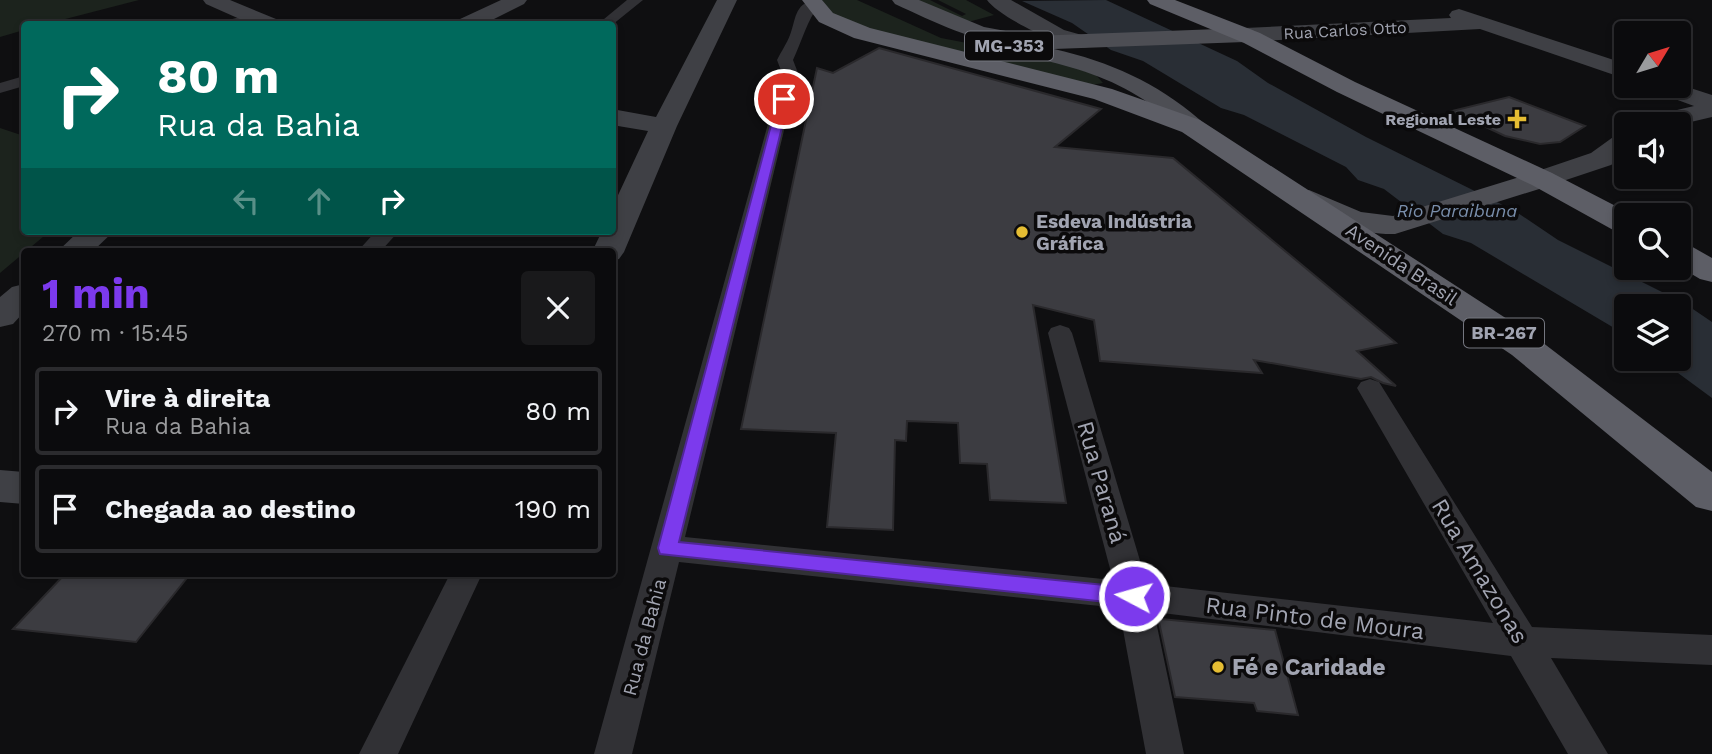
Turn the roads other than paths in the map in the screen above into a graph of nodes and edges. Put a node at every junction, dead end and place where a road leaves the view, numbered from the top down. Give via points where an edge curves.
1 (213, 0) edge
2 (517, 0) edge
3 (636, 0) edge
4 (727, 0) edge
5 (881, 0) edge
6 (997, 0) edge
7 (1157, 0) edge
8 (813, 2) edge
9 (1419, 4) dead end
10 (909, 8) edge
11 (1019, 13) junction
12 (261, 21) edge
13 (474, 21) edge
14 (609, 21) edge
15 (1481, 23) junction
16 (956, 26) junction
17 (851, 29) junction
18 (798, 34) junction
19 (1245, 35) junction
20 (1088, 42) junction
21 (1614, 68) edge
22 (21, 82) edge
23 (0, 88) edge
24 (1690, 98) edge
25 (1708, 106) edge
26 (1689, 112) edge
27 (616, 118) edge
28 (664, 125) junction
29 (1191, 126) junction
30 (1614, 150) edge
31 (1530, 183) junction
32 (1285, 186) junction
33 (1614, 219) edge
34 (616, 234) edge
35 (93, 235) edge
36 (384, 235) edge
37 (78, 248) edge
38 (372, 248) edge
39 (1691, 260) edge
40 (1712, 272) edge
41 (1060, 333) dead end
42 (1370, 388) dead end
43 (0, 486) edge
44 (21, 488) edge
45 (1712, 495) edge
46 (667, 548) junction
47 (465, 577) edge
48 (1134, 596) junction
49 (1523, 642) junction
50 (1712, 650) edge
51 (378, 754) edge
52 (613, 754) edge
53 (1165, 754) edge
54 (1589, 754) edge

1 - 12 street
2 - 13 street
3 - 14 street
4 - 28 street
5 - 10 main road, MG-353
6 - 11 street
7 - 19 highway
8 - 17 highway, BR-267 via 828,18
8 - 18 street, Rua da Bahia via 803,12
9 - 15 street
10 - 16 main road, Rua Carlos Otto
10 - 29 main road, Avenida Brasil / MG-353 via 939,29 969,39 1115,73 1151,92
11 - 16 street via 1014,23 1000,28
11 - 20 street via 1056,35
15 - 19 street, Rua Carlos Otto
15 - 21 street
16 - 20 main road, Rua Carlos Otto via 1017,41
17 - 18 street via 817,26
17 - 29 highway, BR-267 via 1103,94
18 - 46 street, Rua da Bahia via 785,60 790,74
19 - 20 main road, Rua Carlos Otto
19 - 31 highway
22 - 23 street
24 - 25 street
25 - 26 street
27 - 28 street
28 - 34 street
29 - 32 highway, Avenida Brasil / BR-267
30 - 31 street via 1601,159
31 - 32 main road, BR-267 via 1378,227
31 - 33 highway
32 - 45 highway, Avenida Brasil / BR-267 via 1525,347
35 - 37 street
36 - 38 street
39 - 40 highway
41 - 48 street, Rua Paraná
42 - 49 street, Rua Amazonas
43 - 44 street
46 - 48 street, Rua Pinto de Moura
46 - 52 street, Rua da Bahia
47 - 51 street
48 - 49 street, Rua Pinto de Moura
48 - 53 street, Rua Paraná
49 - 50 street, Rua Pinto de Moura
49 - 54 street, Rua Amazonas

